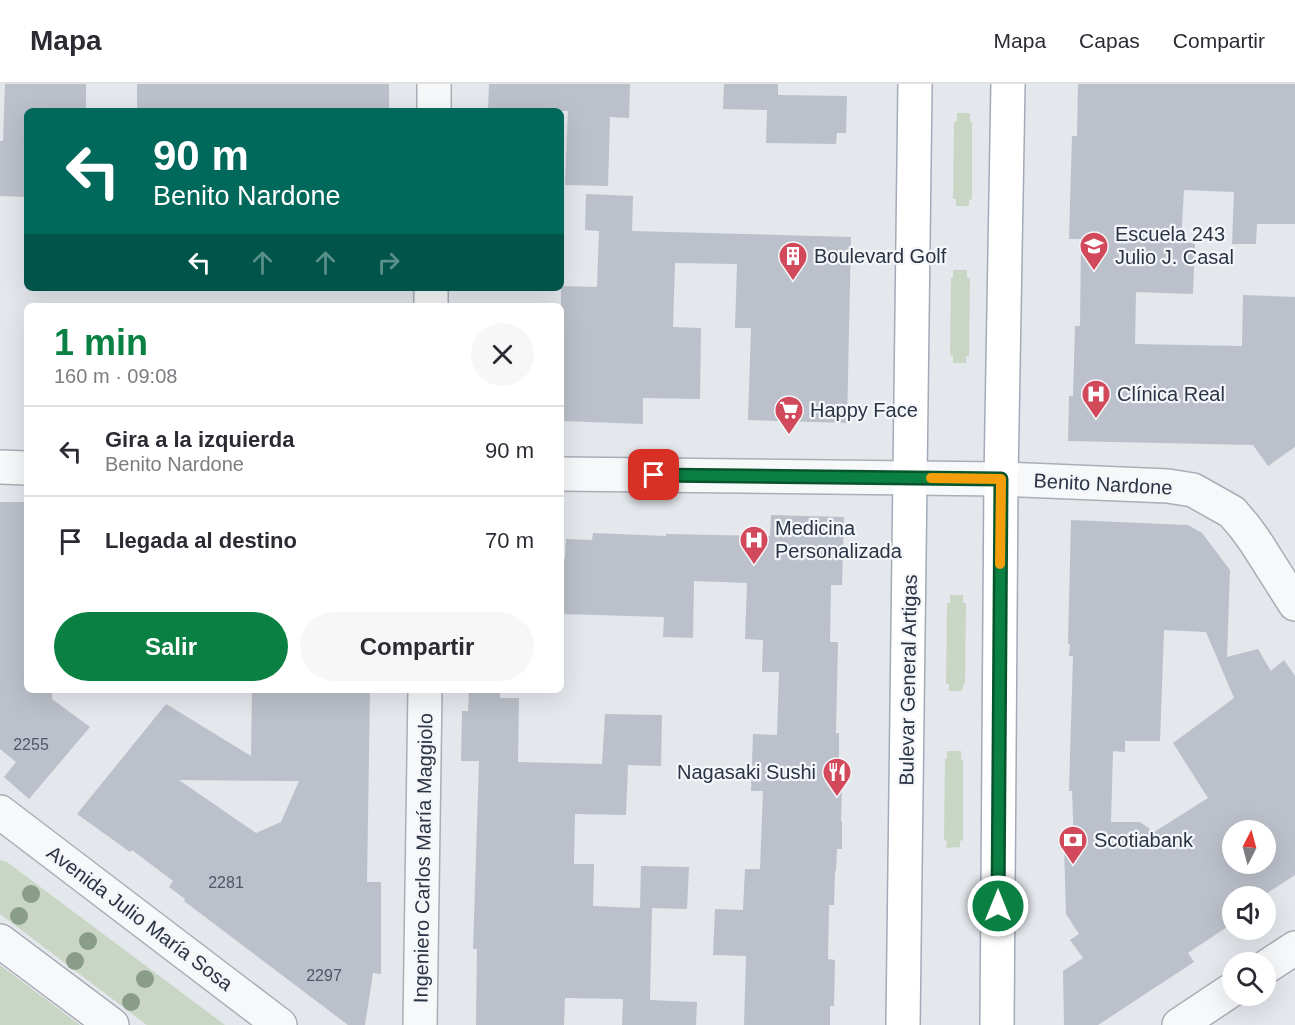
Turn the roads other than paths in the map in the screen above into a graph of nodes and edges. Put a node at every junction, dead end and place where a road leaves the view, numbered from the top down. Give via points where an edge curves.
1 (434, 84) edge
2 (915, 84) edge
3 (1008, 84) edge
4 (434, 108) edge
5 (0, 467) edge
6 (24, 468) edge
7 (564, 474) edge
8 (911, 478) junction
9 (1001, 479) junction
10 (1295, 604) edge
11 (425, 693) edge
12 (0, 812) edge
13 (0, 941) edge
14 (1295, 948) edge
15 (1276, 960) edge
16 (1222, 996) edge
17 (112, 1025) edge
18 (280, 1025) edge
19 (420, 1025) edge
20 (903, 1025) edge
21 (997, 1025) edge
22 (1179, 1025) edge

1 - 4 street
2 - 8 main road, Bulevar General Artigas
3 - 9 main road
5 - 6 street
7 - 8 street, Benito Nardone
8 - 9 street, Benito Nardone
8 - 20 main road, Bulevar General Artigas
9 - 10 street, Benito Nardone via 1193,490 1232,512
9 - 21 main road
11 - 19 street, Ingeniero Carlos María Maggiolo
12 - 18 street, Avenida Julio María Sosa
13 - 17 street
14 - 15 street
16 - 22 street

